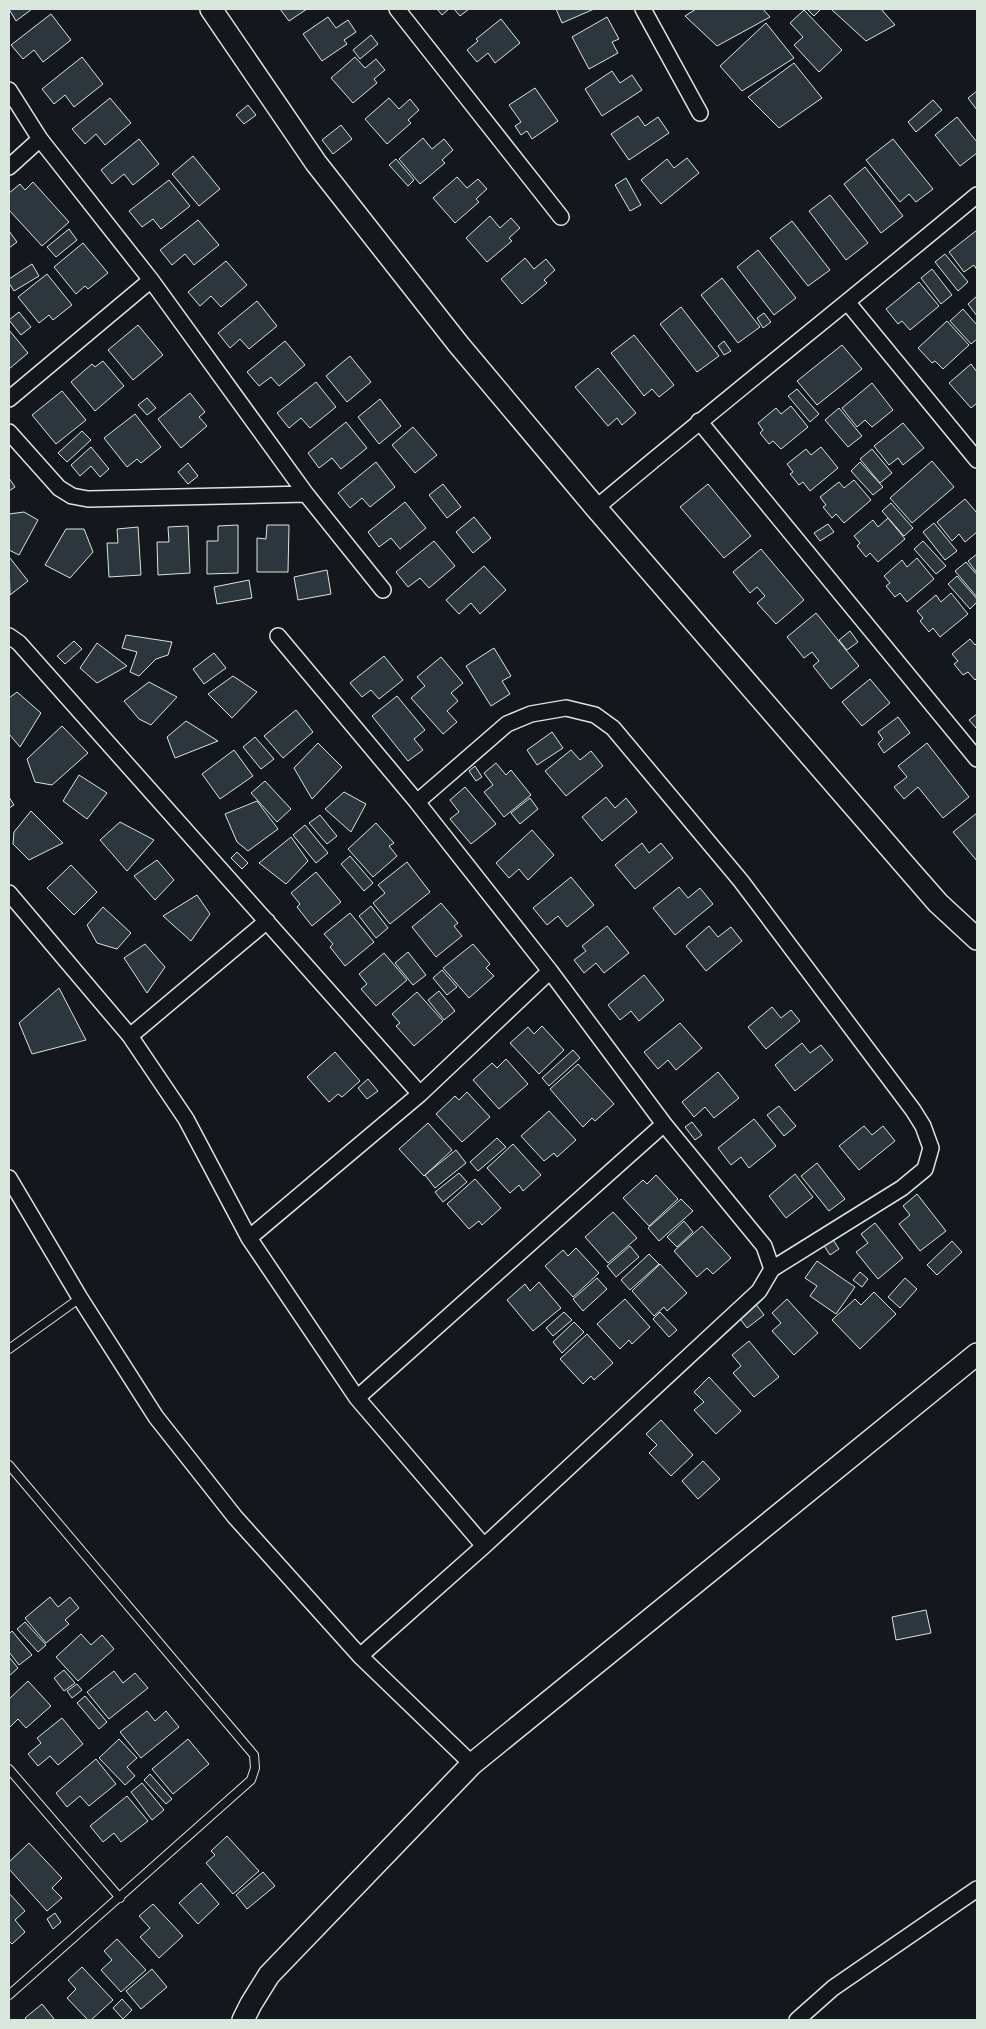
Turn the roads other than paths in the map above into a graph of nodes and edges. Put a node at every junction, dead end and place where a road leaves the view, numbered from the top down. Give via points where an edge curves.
1 (211, 9) edge
2 (397, 9) edge
3 (643, 9) edge
4 (9, 90) edge
5 (700, 113) dead end
6 (40, 140) junction
7 (9, 167) edge
8 (977, 195) edge
9 (561, 217) dead end
10 (151, 280) junction
11 (848, 303) junction
12 (9, 399) edge
13 (699, 422) junction
14 (9, 432) edge
15 (977, 460) edge
16 (306, 494) junction
17 (596, 508) junction
18 (383, 590) dead end
19 (9, 636) edge
20 (278, 636) dead end
21 (977, 759) edge
22 (416, 802) junction
23 (9, 893) edge
24 (267, 921) junction
25 (977, 939) edge
26 (550, 971) junction
27 (130, 1036) junction
28 (420, 1094) junction
29 (664, 1124) junction
30 (9, 1178) edge
31 (249, 1238) junction
32 (772, 1269) junction
33 (80, 1298) junction
34 (9, 1349) edge
35 (977, 1354) edge
36 (358, 1398) junction
37 (9, 1465) edge
38 (484, 1546) junction
39 (360, 1656) junction
40 (472, 1764) junction
41 (9, 1769) edge
42 (977, 1889) edge
43 (120, 1898) junction
44 (9, 1995) edge
45 (243, 2020) edge
46 (798, 2020) edge

1 - 17 street via 322,171 459,344
2 - 9 street
3 - 5 street
4 - 6 street
6 - 7 street
6 - 10 street
8 - 11 street
10 - 12 street
10 - 16 street
11 - 13 street
11 - 15 street
13 - 17 street
13 - 21 street
14 - 16 street via 59,488 72,496 88,499
16 - 18 street
17 - 25 street via 938,903
19 - 24 street via 19,643
20 - 22 street
22 - 26 street
22 - 32 street via 507,724 530,714 566,708 595,715 612,728 741,882 913,1110 931,1148 924,1169 902,1188
23 - 27 street
24 - 27 street
24 - 28 street
26 - 28 street
26 - 29 street
27 - 31 street via 186,1119
28 - 31 street
29 - 32 street via 764,1246
29 - 36 street
30 - 33 street
31 - 36 street
32 - 38 street via 760,1290
33 - 34 lane
33 - 39 street via 156,1417 235,1517
35 - 40 street
36 - 38 street
37 - 43 lane via 254,1755 255,1768 251,1780
38 - 39 street
39 - 40 street
40 - 45 street via 269,1975
41 - 43 lane
42 - 46 street via 833,1988
43 - 44 lane

